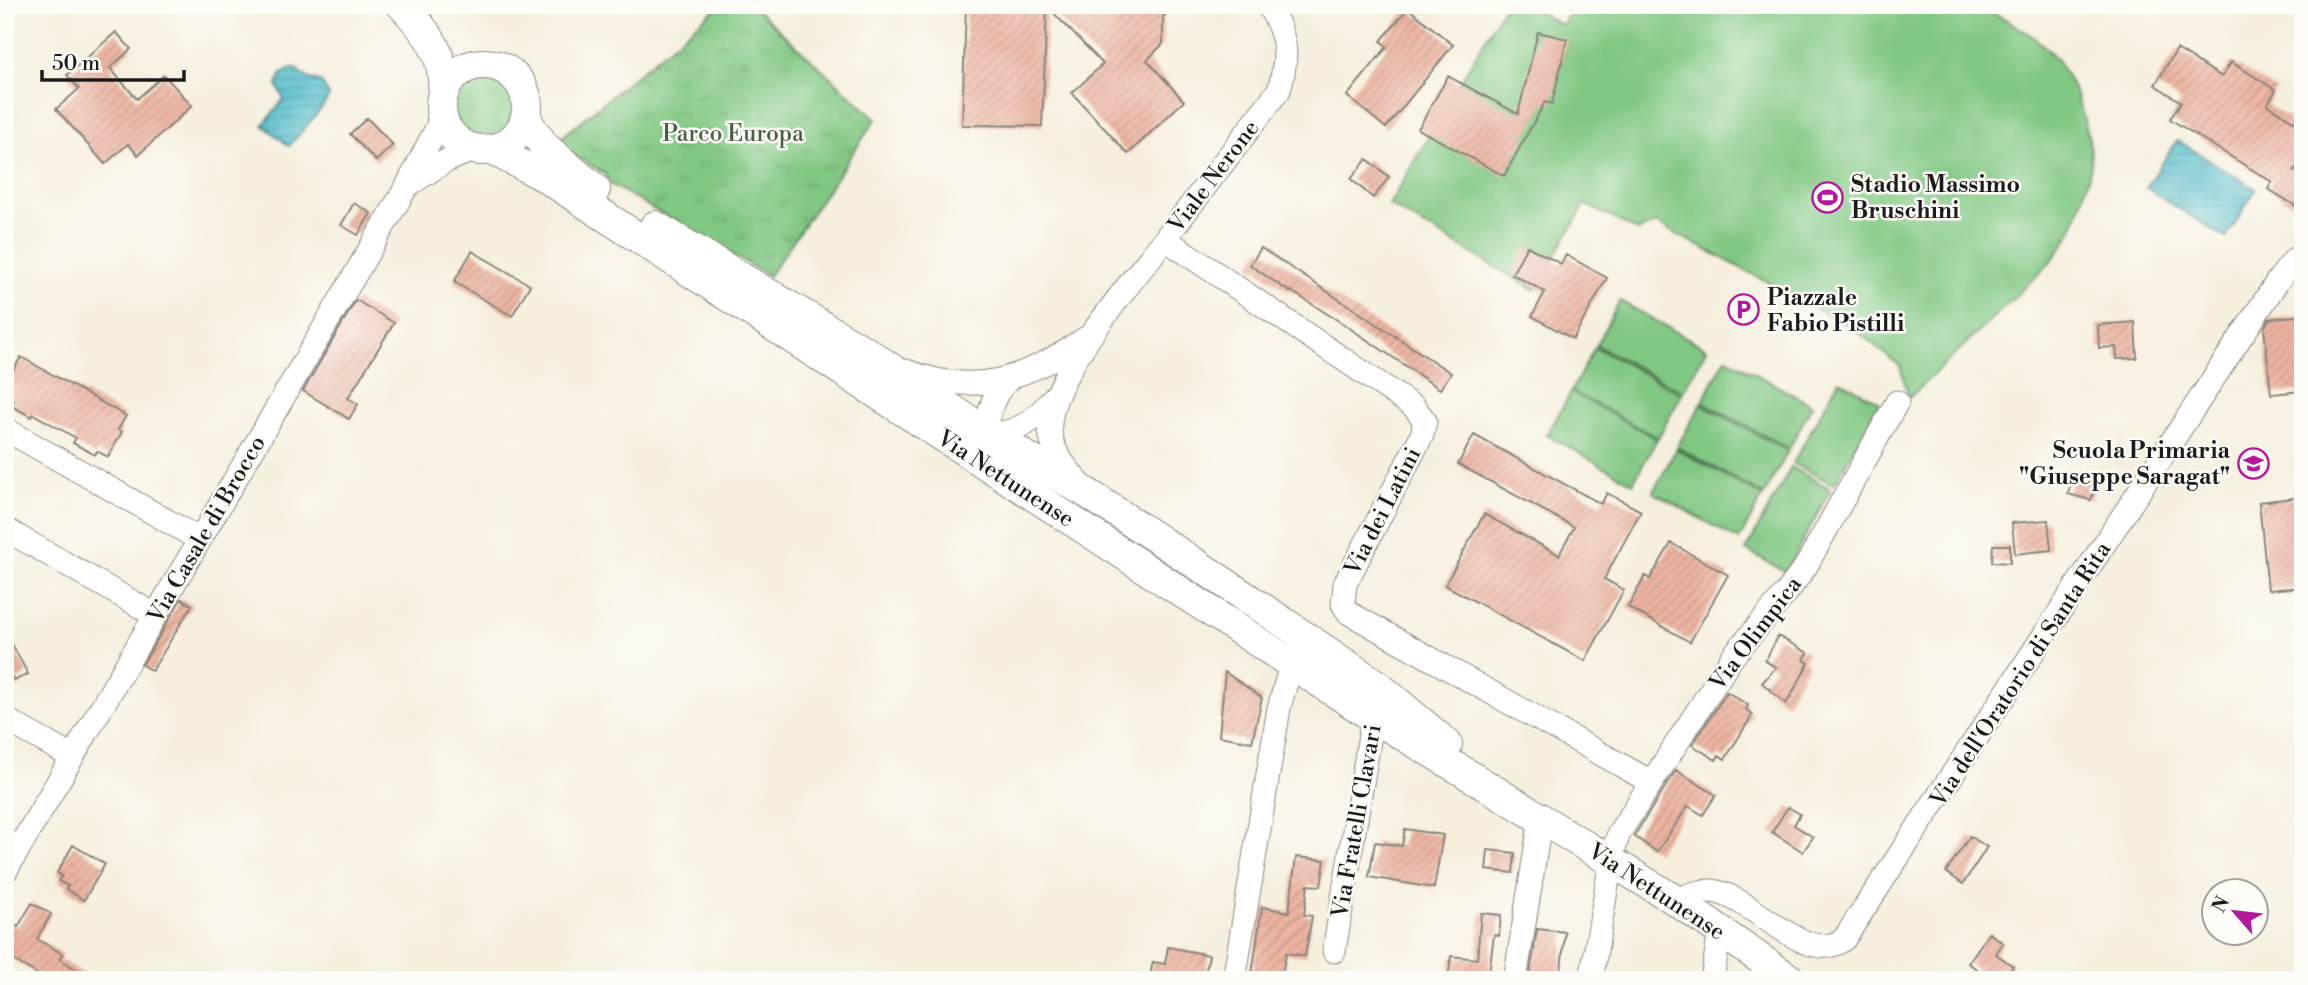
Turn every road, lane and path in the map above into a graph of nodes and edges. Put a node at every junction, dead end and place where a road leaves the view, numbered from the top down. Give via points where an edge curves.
1 (402, 5) edge
2 (1268, 5) edge
3 (423, 28) junction
4 (483, 63) junction
5 (443, 104) junction
6 (526, 120) junction
7 (484, 150) junction
8 (407, 186) junction
9 (1165, 240) junction
10 (2303, 255) edge
11 (1092, 334) junction
12 (871, 355) junction
13 (1010, 379) junction
14 (1061, 387) junction
15 (1897, 402) dead end
16 (5, 429) edge
17 (989, 434) junction
18 (941, 436) junction
19 (1008, 479) junction
20 (1090, 495) junction
21 (5, 529) edge
22 (199, 539) junction
23 (155, 615) junction
24 (1299, 651) junction
25 (1379, 705) junction
26 (5, 719) edge
27 (72, 757) junction
28 (1651, 782) junction
29 (1530, 811) junction
30 (1611, 861) junction
31 (5, 872) edge
32 (1675, 900) junction
33 (1720, 931) junction
34 (1334, 951) dead end
35 (1234, 980) edge
36 (1515, 980) edge
37 (1591, 980) edge
38 (1712, 980) edge
39 (1791, 980) edge

1 - 3 main road
2 - 9 street, Viale Nerone via 1285,43 1286,66 1279,90
3 - 4 main road
3 - 5 main road via 442,62
4 - 5 main road via 450,79
4 - 6 main road via 497,65 519,80 526,92
5 - 7 main road, Via Nettunense via 446,129 454,138
5 - 8 street, Via Casale di Brocco
6 - 7 main road via 513,139
6 - 12 main road, Via Nettunense via 545,147 603,195
7 - 8 street, Via Casale di Brocco via 444,162
7 - 18 main road, Via Nettunense via 545,177
8 - 22 street, Via Casale di Brocco
9 - 11 street, Viale Nerone
9 - 28 street, Via dei Latini via 1414,407 1425,421 1345,584 1343,604 1349,613
10 - 32 street, Via dell'Oratorio di Santa Rita via 2279,279 1844,939 1832,947 1810,944 1717,892
11 - 13 street, Viale Nerone via 1045,364
11 - 14 street, Viale Nerone
12 - 13 street, Viale Nerone via 941,381
12 - 17 main road, Via Nettunense
13 - 17 street via 994,397
14 - 17 street, Viale Nerone via 1024,426
14 - 20 street, Viale Nerone via 1052,411 1051,435 1063,463
15 - 28 street, Via Olimpica via 1806,566 1733,656
16 - 22 street
17 - 18 street, Viale Nerone
17 - 19 street via 995,459
17 - 20 main road, Via Nettunense
18 - 19 main road, Via Nettunense
19 - 24 main road, Via Nettunense
20 - 24 main road, Via Nettunense
21 - 23 street
22 - 23 street, Via Casale di Brocco
23 - 27 street, Via Casale di Brocco
24 - 25 main road, Via Nettunense
24 - 35 street via 1279,708
25 - 29 main road, Via Nettunense
25 - 34 street, Via Fratelli Clavari
26 - 27 street
27 - 31 street, Via Casale di Brocco
28 - 30 street, Via Olimpica via 1619,834
29 - 30 main road, Via Nettunense
29 - 36 street
30 - 32 main road, Via Nettunense
30 - 37 street, Via Olimpica
32 - 33 main road, Via Nettunense
33 - 38 street
33 - 39 main road, Via Nettunense

